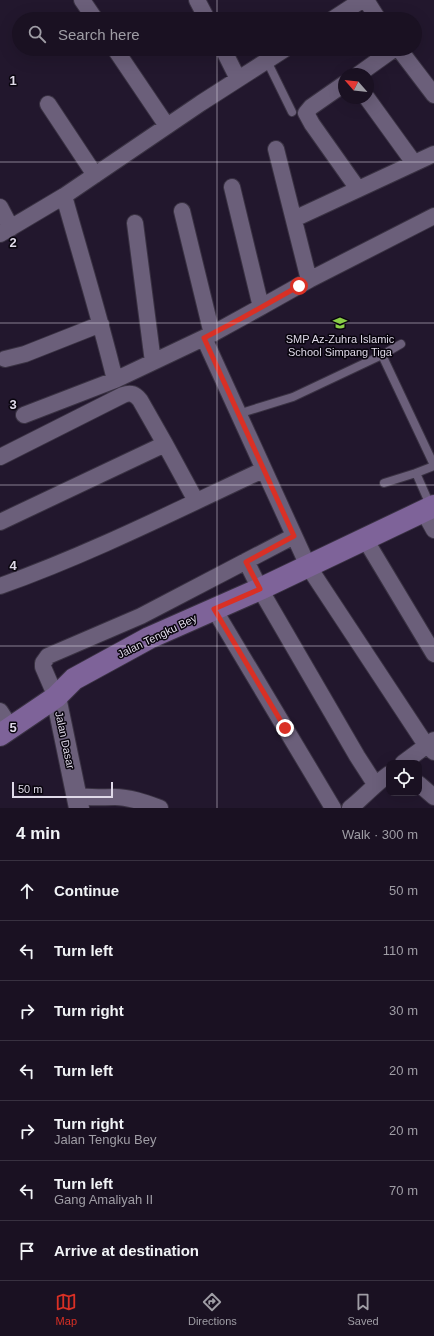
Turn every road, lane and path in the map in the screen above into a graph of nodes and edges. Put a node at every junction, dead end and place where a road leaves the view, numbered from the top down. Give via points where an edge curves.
1 (82, 0) edge
2 (197, 0) edge
3 (362, 0) edge
4 (366, 0) edge
5 (90, 12) edge
6 (203, 12) edge
7 (343, 12) edge
8 (374, 12) edge
9 (120, 56) edge
10 (226, 56) edge
11 (274, 56) edge
12 (384, 56) edge
13 (404, 56) edge
14 (267, 61) junction
15 (367, 68) edge
16 (238, 80) junction
17 (338, 88) edge
18 (434, 95) edge
19 (48, 104) dead end
20 (371, 104) edge
21 (292, 112) dead end
22 (167, 126) junction
23 (276, 149) dead end
24 (434, 154) edge
25 (414, 163) junction
26 (95, 175) junction
27 (232, 187) dead end
28 (358, 189) junction
29 (64, 196) junction
30 (0, 207) edge
31 (182, 211) dead end
32 (434, 216) edge
33 (294, 219) junction
34 (135, 223) dead end
35 (6, 231) edge
36 (309, 280) junction
37 (261, 307) junction
38 (101, 324) junction
39 (208, 336) junction
40 (401, 344) dead end
41 (382, 355) junction
42 (5, 359) dead end
43 (153, 362) junction
44 (115, 380) junction
45 (238, 414) junction
46 (24, 415) dead end
47 (165, 444) junction
48 (0, 456) edge
49 (434, 466) edge
50 (264, 470) junction
51 (416, 473) junction
52 (384, 483) dead end
53 (196, 501) junction
54 (431, 514) edge
55 (0, 522) edge
56 (294, 536) junction
57 (365, 539) junction
58 (246, 562) junction
59 (308, 566) junction
60 (0, 586) edge
61 (260, 589) junction
62 (214, 609) junction
63 (434, 654) edge
64 (56, 696) junction
65 (4, 725) edge
66 (431, 746) edge
67 (408, 760) edge
68 (386, 776) edge
69 (375, 784) junction
70 (422, 787) edge
71 (434, 798) edge
72 (78, 802) edge
73 (160, 808) edge
74 (333, 808) edge
75 (350, 808) edge

1 - 5 street
2 - 6 street
3 - 7 street
4 - 8 street
9 - 22 street
10 - 16 street
11 - 14 street
12 - 15 street
13 - 18 street
14 - 16 street
14 - 21 lane
16 - 22 street
17 - 28 street via 306,113
19 - 26 street
20 - 25 street
22 - 26 street
23 - 33 street
24 - 25 street
25 - 28 street
26 - 29 street
27 - 37 street
28 - 33 street
29 - 35 street
29 - 38 street
30 - 35 street
31 - 39 street
32 - 36 street
33 - 36 street
34 - 43 street
36 - 37 street
37 - 39 street
38 - 42 street via 25,354
38 - 44 street
39 - 43 street
39 - 45 street
40 - 41 lane
41 - 45 lane via 293,397
41 - 49 lane
43 - 44 street
44 - 46 street
45 - 50 street
47 - 48 street via 140,400 128,393
47 - 53 street
47 - 55 street
49 - 51 lane
50 - 53 street
50 - 56 street
51 - 52 lane
51 - 54 lane
53 - 60 street via 132,531
54 - 57 main road, Jalan Tengku Bey
56 - 58 street
56 - 59 street
57 - 59 main road, Jalan Tengku Bey
57 - 63 street
58 - 61 street
58 - 64 street via 142,616 48,656 43,666
59 - 61 main road, Jalan Tengku Bey
59 - 66 street
61 - 62 main road, Jalan Tengku Bey
61 - 69 street
62 - 64 main road, Jalan Tengku Bey via 148,638 74,679
62 - 74 street
64 - 65 main road, Jalan Tengku Bey
64 - 72 street, Jalan Dasar
66 - 67 street
68 - 69 street
69 - 75 street
70 - 71 street
72 - 73 street via 89,798 116,797

